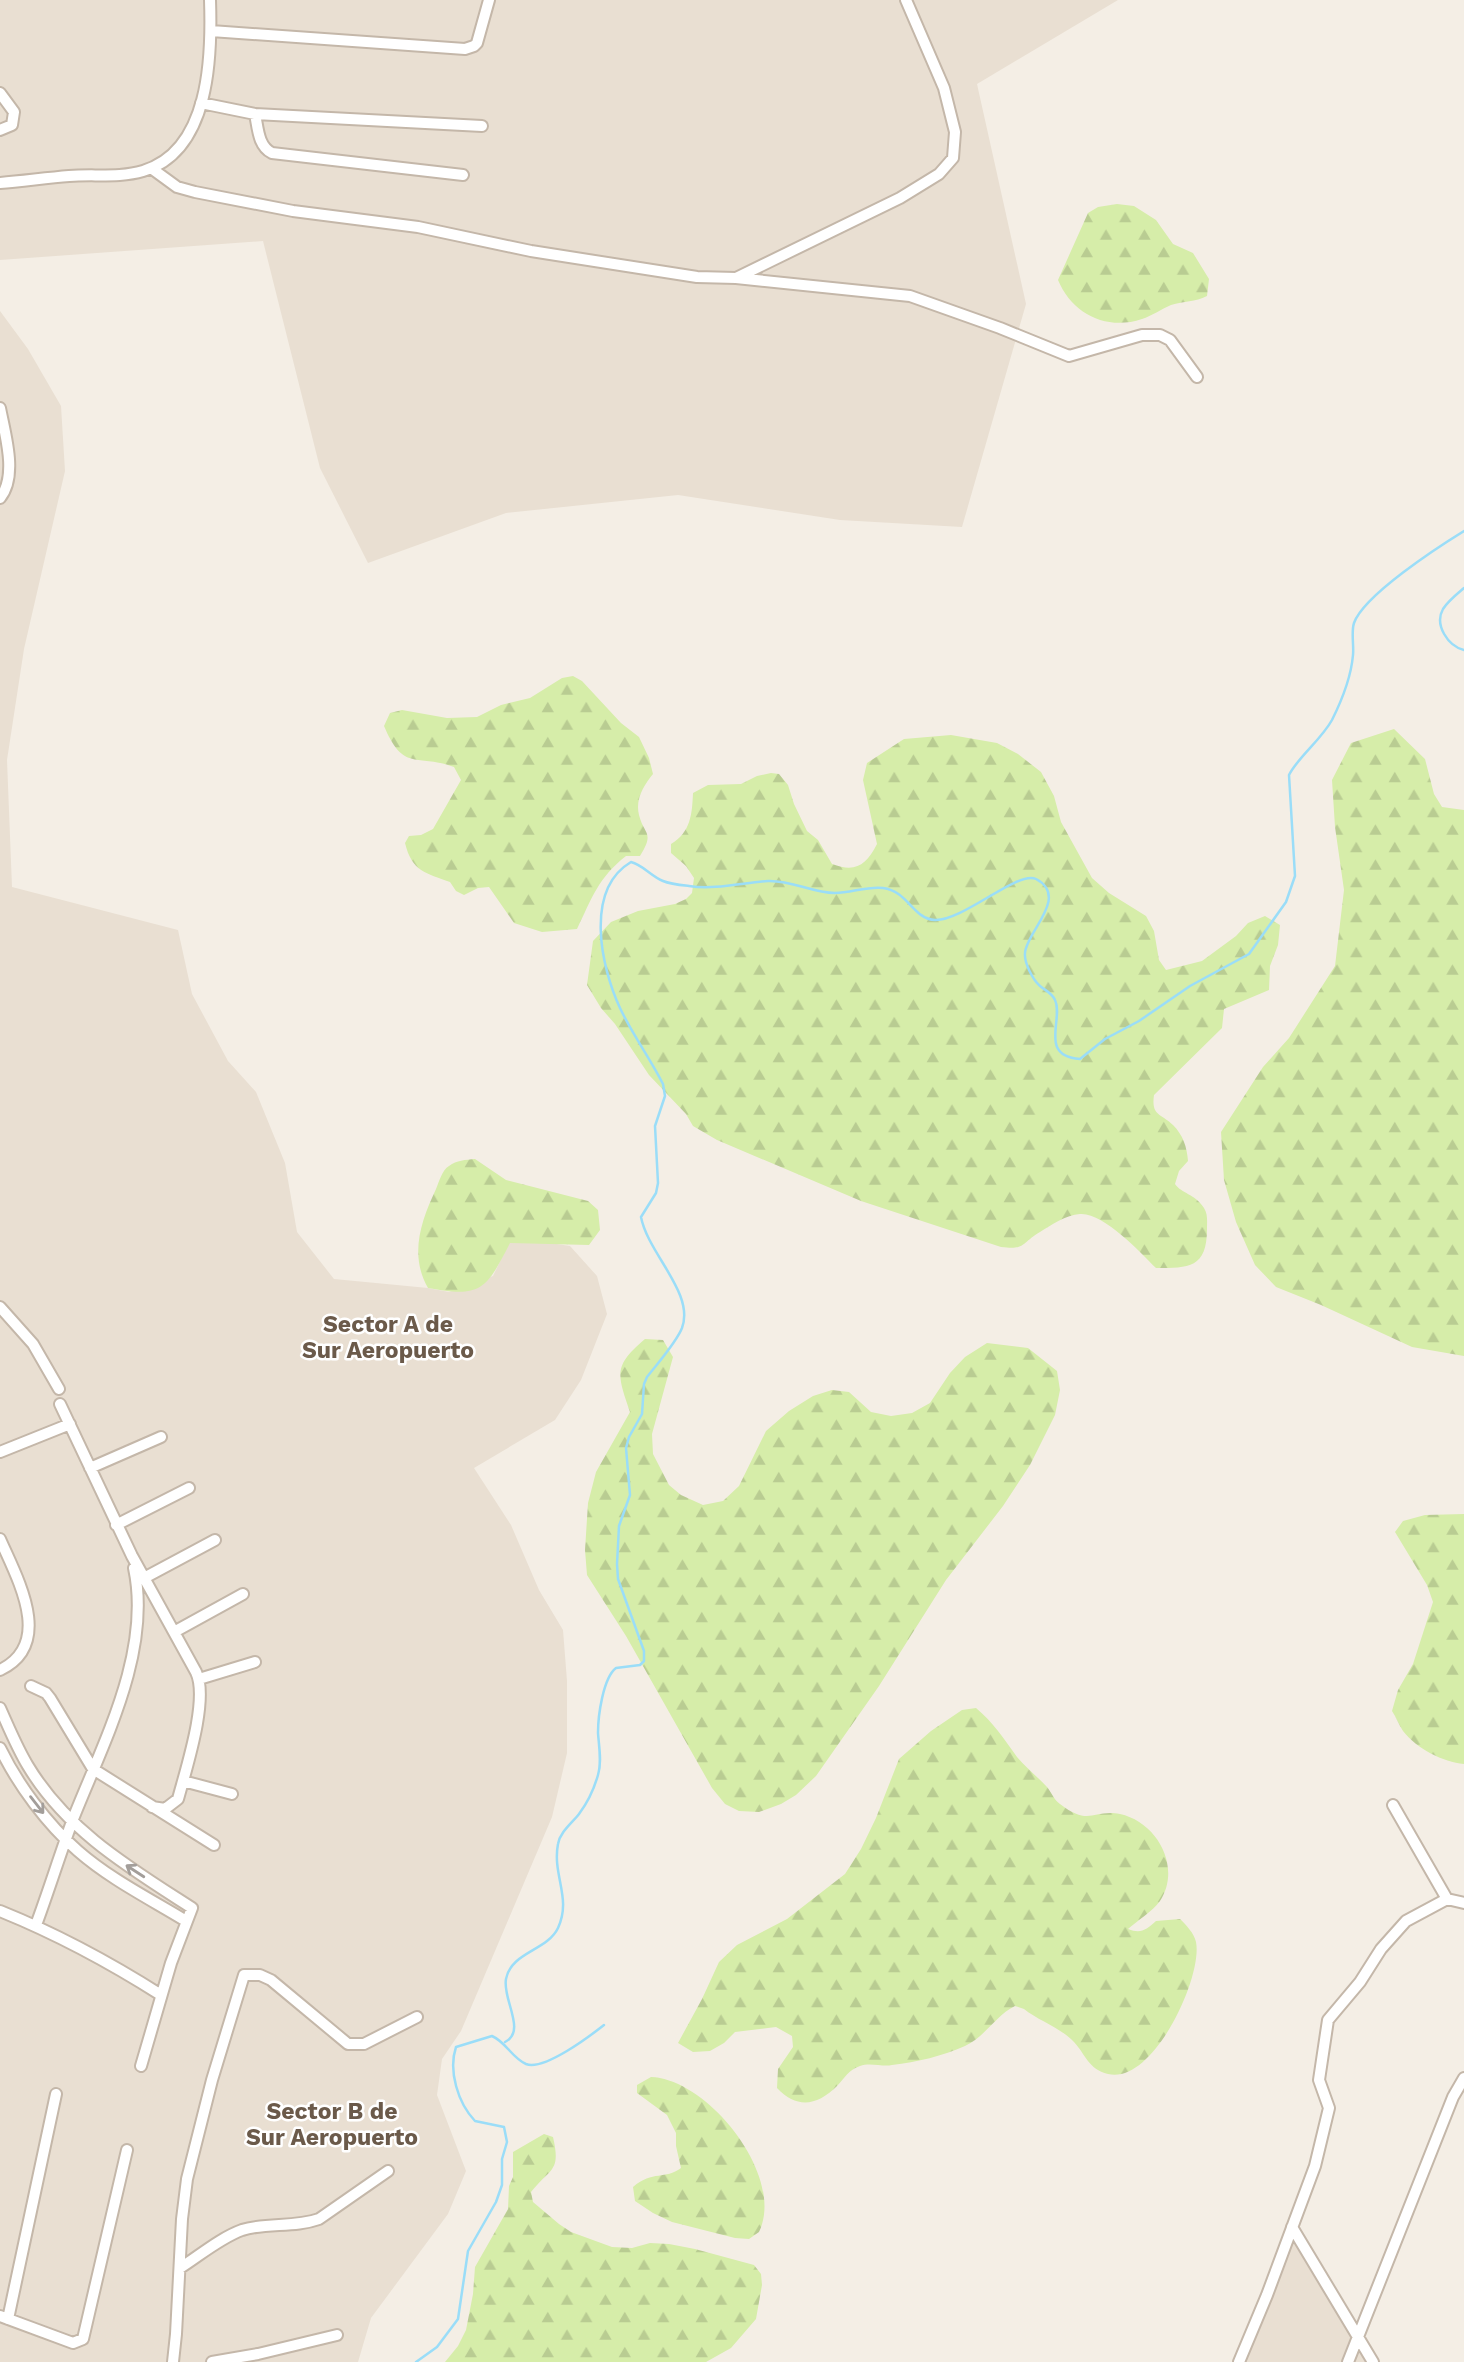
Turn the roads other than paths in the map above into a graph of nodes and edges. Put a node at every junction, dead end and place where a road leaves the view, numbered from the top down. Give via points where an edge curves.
1 (210, 0) edge
2 (489, 0) edge
3 (906, 0) edge
4 (211, 31) junction
5 (0, 93) edge
6 (201, 103) junction
7 (255, 114) junction
8 (482, 126) dead end
9 (0, 130) edge
10 (151, 168) junction
11 (463, 175) dead end
12 (0, 183) edge
13 (736, 278) junction
14 (1197, 377) dead end
15 (0, 408) edge
16 (0, 498) edge
17 (0, 1307) edge
18 (59, 1389) dead end
19 (60, 1404) dead end
20 (70, 1424) junction
21 (161, 1437) dead end
22 (0, 1452) edge
23 (90, 1468) junction
24 (189, 1488) dead end
25 (117, 1525) junction
26 (0, 1539) edge
27 (215, 1540) dead end
28 (132, 1556) junction
29 (144, 1578) junction
30 (243, 1594) dead end
31 (174, 1632) junction
32 (255, 1662) dead end
33 (0, 1671) edge
34 (199, 1679) junction
35 (31, 1686) dead end
36 (0, 1709) edge
37 (0, 1748) edge
38 (93, 1769) junction
39 (183, 1781) junction
40 (232, 1794) dead end
41 (1392, 1805) dead end
42 (152, 1807) junction
43 (72, 1823) junction
44 (66, 1840) junction
45 (214, 1845) dead end
46 (1447, 1899) junction
47 (1464, 1903) edge
48 (0, 1911) edge
49 (186, 1921) junction
50 (36, 1926) junction
51 (161, 1995) junction
52 (417, 2017) dead end
53 (141, 2066) dead end
54 (1464, 2078) edge
55 (56, 2094) dead end
56 (127, 2150) dead end
57 (388, 2171) dead end
58 (1292, 2227) junction
59 (180, 2268) junction
60 (4, 2317) edge
61 (337, 2335) dead end
62 (1358, 2336) junction
63 (173, 2362) edge
64 (212, 2362) edge
65 (1239, 2362) edge
66 (1348, 2362) edge
67 (1373, 2362) edge

1 - 4 street
2 - 4 street via 477,43 465,49
3 - 13 street via 944,88 955,132 953,158 939,174 900,198
4 - 6 street
5 - 9 street via 14,112 12,125
6 - 7 street
6 - 10 street via 191,131 173,153
7 - 8 street
7 - 11 street via 260,140 272,153
10 - 12 street via 131,174
10 - 13 street via 177,187 239,201 418,227 620,265
13 - 14 street via 910,296 1069,356 1142,335 1160,335 1170,340
15 - 16 street via 8,481
17 - 18 street via 33,1343
19 - 20 street
20 - 22 street
20 - 23 street
21 - 23 street
23 - 25 street
24 - 25 street
25 - 28 street
26 - 33 street via 30,1618 20,1655
27 - 29 street
28 - 29 street
28 - 38 street via 139,1606 135,1643
29 - 31 street
30 - 31 street
31 - 34 street
32 - 34 street
34 - 39 street via 199,1709
35 - 38 street via 50,1698
36 - 43 street via 28,1766
37 -> 44 street
38 - 42 street
38 - 43 street
39 - 40 street
39 - 42 street via 175,1803 165,1809
41 - 46 street
42 - 45 street
43 - 44 street
49 -> 43 street via 192,1908
44 - 49 street via 110,1874
44 - 50 street
46 - 47 street
46 - 58 street via 1406,1921 1328,2020 1319,2080 1329,2108 1315,2166
48 - 50 street
49 - 51 street
50 - 51 street via 89,1951
51 - 53 street
52 - 59 street via 364,2044 348,2044 271,1980 244,1975 187,2179
54 - 62 street
55 - 60 street
56 - 60 street via 83,2339 73,2343
57 - 59 street via 319,2219 243,2230
58 - 62 street
58 - 65 street
59 - 63 street
61 - 64 street
62 - 66 street
62 - 67 street

